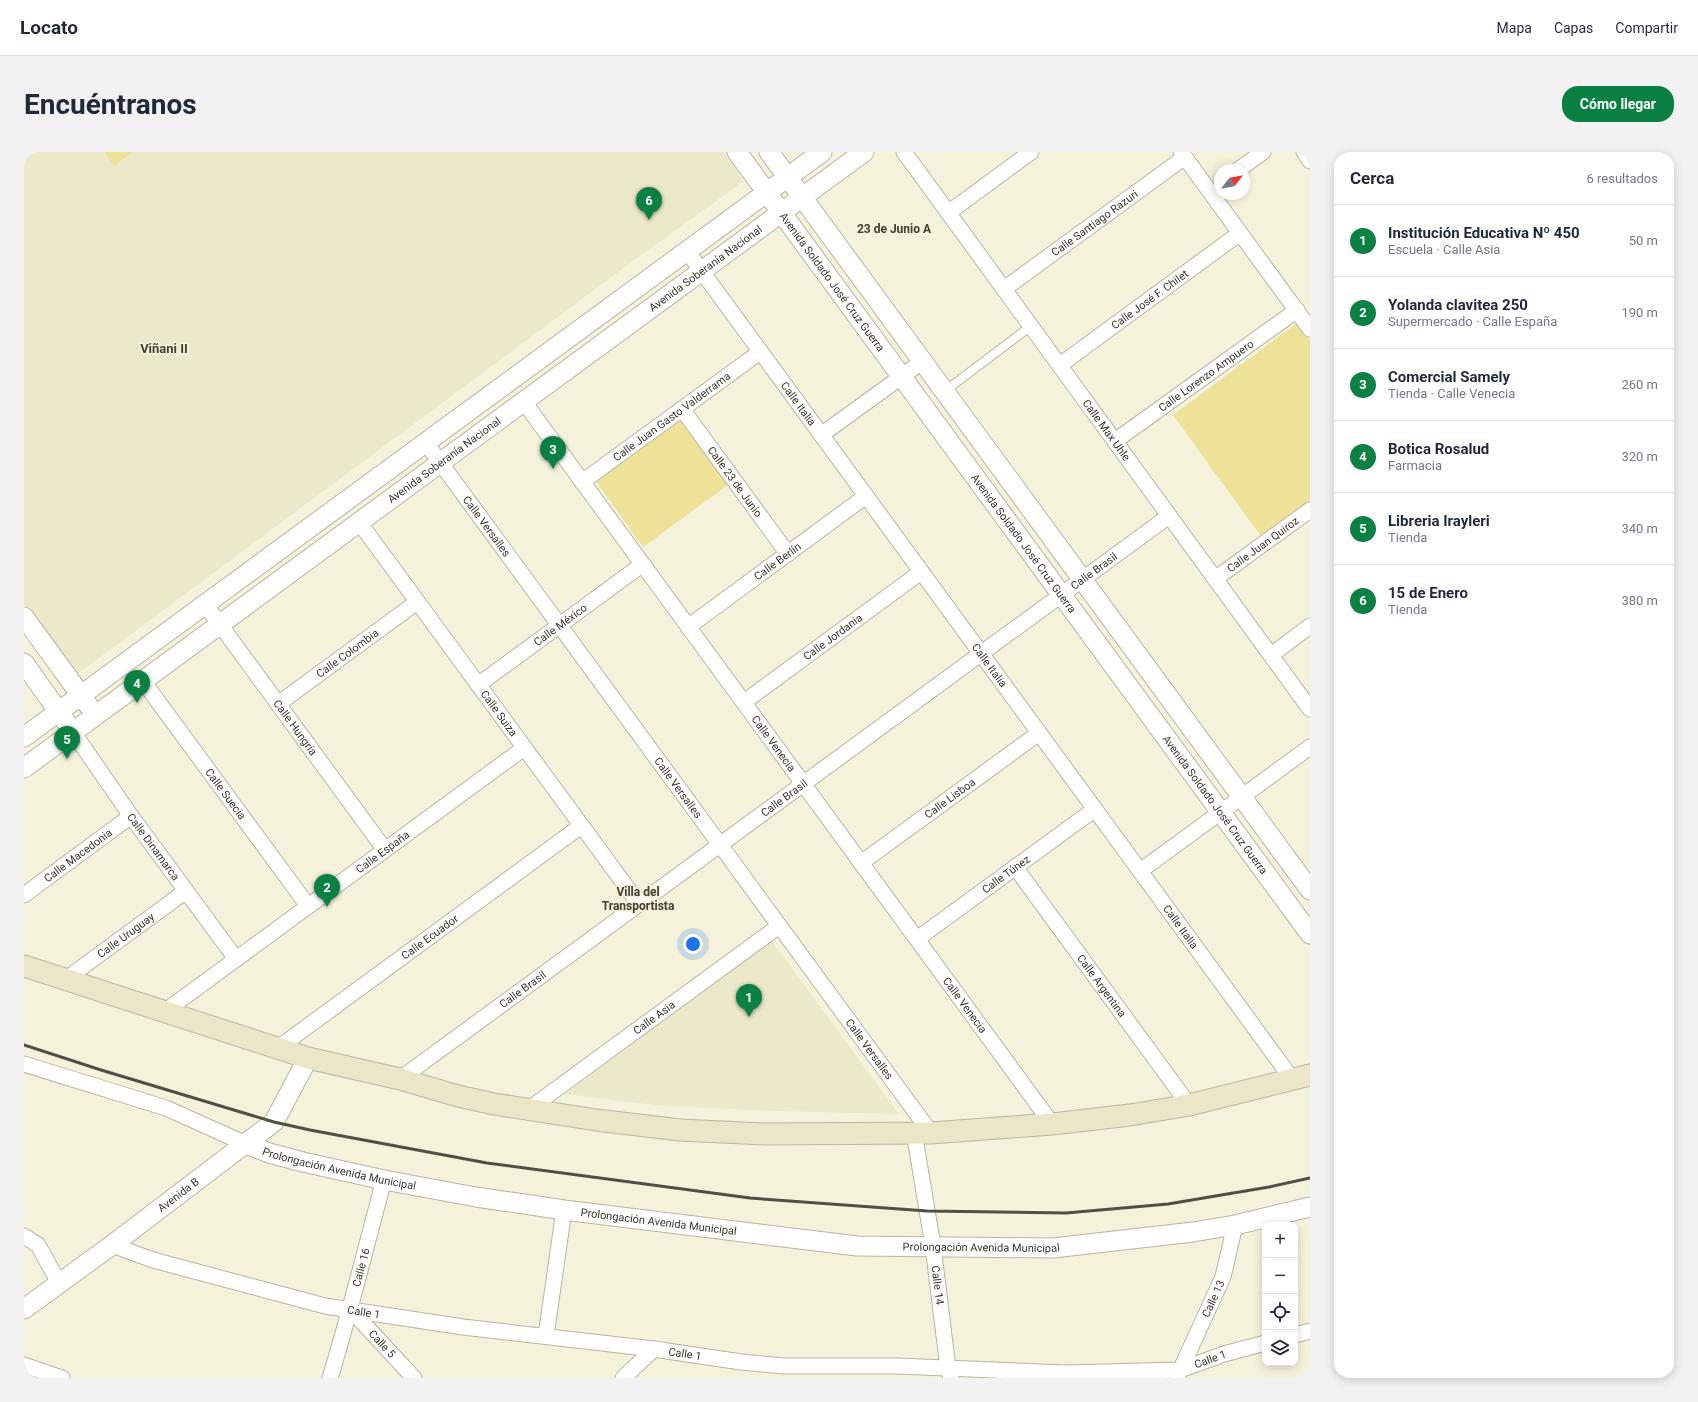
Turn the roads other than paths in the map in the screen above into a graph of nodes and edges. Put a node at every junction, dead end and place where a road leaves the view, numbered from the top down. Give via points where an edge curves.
1 (738, 152) edge
2 (769, 152) edge
3 (822, 152) edge
4 (864, 152) edge
5 (904, 152) edge
6 (1031, 152) edge
7 (1263, 152) edge
8 (1304, 152) edge
9 (1183, 154) edge
10 (1310, 161) edge
11 (1246, 164) edge
12 (788, 177) junction
13 (1214, 186) edge
14 (767, 192) junction
15 (802, 197) junction
16 (1222, 200) edge
17 (782, 212) junction
18 (948, 213) junction
19 (1240, 233) junction
20 (687, 251) junction
21 (701, 271) junction
22 (1004, 289) junction
23 (1296, 310) junction
24 (1031, 326) junction
25 (1310, 329) edge
26 (760, 352) junction
27 (922, 361) junction
28 (1060, 366) junction
29 (902, 376) junction
30 (944, 391) junction
31 (524, 402) junction
32 (682, 409) junction
33 (821, 436) junction
34 (1115, 441) junction
35 (426, 443) junction
36 (441, 462) junction
37 (582, 482) junction
38 (866, 496) junction
39 (1310, 510) edge
40 (1169, 516) junction
41 (359, 522) junction
42 (788, 554) junction
43 (643, 564) junction
44 (921, 572) junction
45 (1215, 579) junction
46 (1082, 580) junction
47 (1062, 595) junction
48 (417, 602) junction
49 (205, 604) junction
50 (24, 617) edge
51 (220, 624) junction
52 (560, 626) junction
53 (1310, 626) edge
54 (688, 627) junction
55 (981, 654) junction
56 (1271, 655) junction
57 (24, 663) edge
58 (143, 681) junction
59 (478, 685) junction
60 (81, 695) junction
61 (744, 702) junction
62 (278, 704) junction
63 (1310, 709) edge
64 (59, 712) junction
65 (96, 715) junction
66 (73, 732) junction
67 (1039, 733) junction
68 (24, 737) edge
69 (1310, 747) edge
70 (524, 748) junction
71 (24, 768) edge
72 (803, 784) junction
73 (1242, 797) junction
74 (1095, 809) junction
75 (1221, 812) junction
76 (131, 816) junction
77 (581, 826) junction
78 (720, 845) junction
79 (385, 850) junction
80 (861, 863) junction
81 (1015, 867) junction
82 (1140, 871) junction
83 (1310, 890) edge
84 (186, 891) junction
85 (24, 895) edge
86 (639, 904) junction
87 (308, 906) junction
88 (779, 926) junction
89 (1310, 934) edge
90 (917, 939) junction
91 (236, 959) junction
92 (24, 966) edge
93 (66, 979) junction
94 (164, 1012) junction
95 (278, 1048) junction
96 (308, 1058) junction
97 (24, 1064) edge
98 (1301, 1077) edge
99 (400, 1079) junction
100 (1189, 1105) junction
101 (529, 1109) junction
102 (1052, 1124) junction
103 (922, 1132) junction
104 (244, 1143) junction
105 (384, 1180) junction
106 (1310, 1207) edge
107 (564, 1210) junction
108 (1235, 1225) junction
109 (24, 1236) edge
110 (112, 1245) junction
111 (933, 1246) junction
112 (59, 1283) junction
113 (24, 1309) edge
114 (351, 1310) junction
115 (1310, 1331) edge
116 (1298, 1334) edge
117 (546, 1336) junction
118 (1262, 1344) edge
119 (654, 1349) junction
120 (24, 1365) edge
121 (949, 1373) edge
122 (1178, 1374) edge
123 (62, 1378) edge
124 (330, 1378) edge
125 (414, 1378) edge
126 (623, 1378) edge

1 - 14 street, Avenida Soldado José Cruz Guerra
2 - 12 street
3 - 12 street
4 - 15 street, Avenida Soberanía Nacional
5 - 18 street, Calle Max Uhle
6 - 18 street
7 - 11 street
8 - 10 street
9 - 13 street
9 - 22 street, Calle Santiago Razuri
12 - 14 street
12 - 15 street
14 - 17 street, Avenida Soldado José Cruz Guerra
14 - 20 street
15 - 17 street, Avenida Soberanía Nacional
15 - 27 street
16 - 19 street
17 - 21 street, Avenida Soberanía Nacional
17 - 29 street, Avenida Soldado José Cruz Guerra
18 - 22 street, Calle Max Uhle
19 - 23 street
19 - 28 street, Calle José F. Chilet
20 - 21 street, Calle Italia
20 - 35 street
21 - 26 street, Calle Italia
21 - 31 street, Avenida Soberanía Nacional
22 - 24 street, Calle Max Uhle
23 - 25 street
23 - 34 street, Calle Lorenzo Ampuero
24 - 28 street, Calle Max Uhle
24 - 30 lane
26 - 32 street, Calle Juan Gasto Valderrama
26 - 33 street, Calle Italia
27 - 29 street
27 - 30 street
28 - 34 street, Calle Max Uhle
29 - 33 street
29 - 47 street, Avenida Soldado José Cruz Guerra
30 - 46 street
31 - 36 street, Avenida Soberanía Nacional
31 - 37 street, Calle Venecia
32 - 37 street, Calle Juan Gasto Valderrama
32 - 42 street, Calle 23 de Junio
33 - 38 street, Calle Italia
34 - 40 street, Calle Max Uhle
35 - 36 street, Calle Versalles
35 - 49 street
36 - 41 street, Avenida Soberanía Nacional
36 - 52 street, Calle Versalles
37 - 43 street, Calle Venecia
38 - 42 street, Calle Berlín
38 - 44 street, Calle Italia
39 - 45 street, Calle Juan Quiroz
40 - 45 street, Calle Max Uhle
40 - 46 street, Calle Brasil
41 - 48 street, Calle Suiza
41 - 51 street, Avenida Soberanía Nacional
42 - 54 street, Calle Berlín
43 - 52 street, Calle México
43 - 54 street, Calle Venecia
44 - 55 street, Calle Italia
44 - 61 street, Calle Jordania
45 - 56 street, Calle Max Uhle
46 - 47 street, Calle Brasil
46 - 73 street
47 - 55 street, Calle Brasil
47 - 75 street, Avenida Soldado José Cruz Guerra
48 - 59 street, Calle Suiza
48 - 62 street, Calle Colombia
49 - 51 street, Calle Hungría
49 - 60 street
50 - 60 street
51 - 58 street, Avenida Soberanía Nacional
51 - 62 street, Calle Hungría
52 - 59 street, Calle México
52 - 78 street, Calle Versalles
53 - 56 street
54 - 61 street, Calle Venecia
55 - 67 street, Calle Italia
55 - 72 street, Calle Brasil
56 - 63 street, Calle Max Uhle
57 - 64 street
58 - 65 street, Avenida Soberanía Nacional
58 - 87 street, Calle Suecia
59 - 70 street, Calle Suiza
60 - 64 street
60 - 65 street
61 - 72 street, Calle Venecia
62 - 79 street, Calle Hungría
64 - 66 street
64 - 68 street
65 - 66 street, Avenida Soberanía Nacional
66 - 71 street, Avenida Soberanía Nacional
66 - 76 street, Calle Dinamarca
67 - 74 street, Calle Italia
67 - 80 street, Calle Lisboa
69 - 73 street
70 - 77 street, Calle Suiza
70 - 79 street, Calle España
72 - 78 street, Calle Brasil
72 - 80 street, Calle Venecia
73 - 75 street
73 - 83 street
74 - 81 street, Calle Túnez
74 - 82 street, Calle Italia
75 - 82 street
75 - 89 street, Avenida Soldado José Cruz Guerra
76 - 84 street, Calle Dinamarca
76 - 85 street, Calle Macedonia
77 - 86 street, Calle Suiza
77 - 95 street, Calle Ecuador
78 - 86 street, Calle Brasil
78 - 88 street, Calle Versalles
79 - 87 street, Calle España
80 - 90 street, Calle Venecia
81 - 90 street, Calle Túnez
81 - 100 street, Calle Argentina
82 - 98 street, Calle Italia
84 - 91 street, Calle Dinamarca
84 - 93 street, Calle Uruguay
86 - 99 street, Calle Brasil
87 - 91 street, Calle España
88 - 101 street, Calle Asia
88 - 103 street, Calle Versalles
90 - 102 street, Calle Venecia
91 - 94 street, Calle España
92 - 93 main road
93 - 94 main road
94 - 95 main road
95 - 96 main road
96 - 99 main road
96 - 104 street, Avenida B via 274,1122
97 - 104 street, Prolongación Avenida Municipal via 166,1108
98 - 100 main road
99 - 101 main road via 458,1096
100 - 102 main road
101 - 103 main road via 680,1130 766,1134
102 - 103 main road
103 - 111 street, Calle 14
104 - 105 street, Prolongación Avenida Municipal via 269,1153
104 - 110 street, Avenida B
105 - 107 street, Prolongación Avenida Municipal
105 - 114 street, Calle 16
106 - 108 street, Prolongación Avenida Municipal
107 - 111 street, Prolongación Avenida Municipal via 857,1246
107 - 117 street
108 - 111 street, Prolongación Avenida Municipal via 1053,1248
108 - 122 street, Calle 13 via 1223,1277
109 - 112 street via 38,1245
110 - 112 street, Avenida B
110 - 114 street, Calle 1 via 153,1260 325,1306
111 - 121 street, Calle 14
112 - 113 street, Avenida B
114 - 117 street, Calle 1 via 463,1327
114 - 124 street, Calle 16
114 - 125 street, Calle 5
115 - 116 street
117 - 119 street, Calle 1
118 - 122 street, Calle 1 via 1224,1354
119 - 121 street, Calle 1 via 784,1366 898,1366
119 - 126 street
120 - 123 street
121 - 122 street, Calle 1

